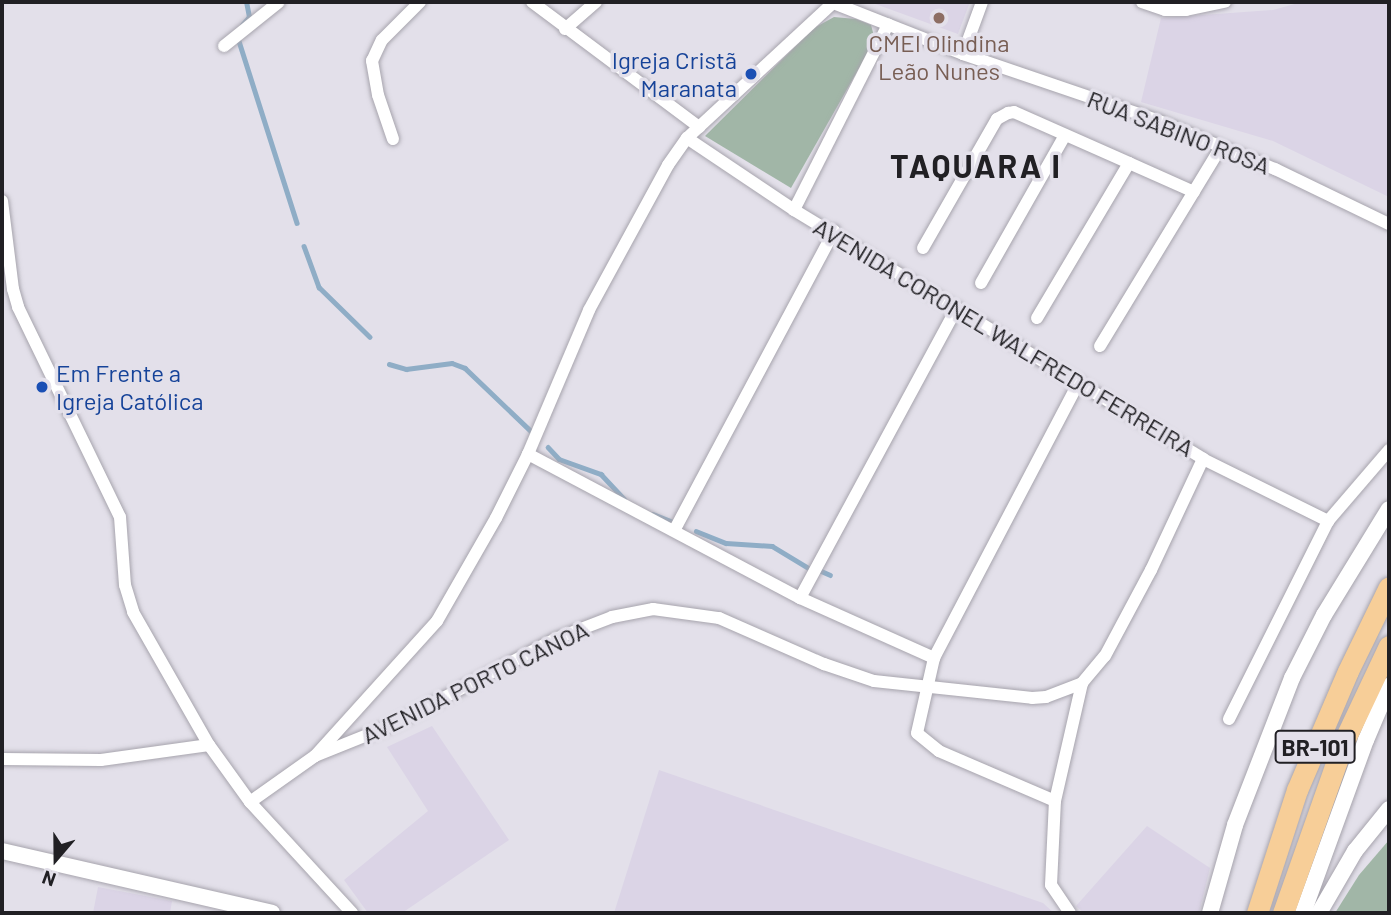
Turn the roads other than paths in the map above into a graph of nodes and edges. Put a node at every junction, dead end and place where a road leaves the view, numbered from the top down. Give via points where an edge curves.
1 (279, 2) edge
2 (419, 2) edge
3 (532, 2) edge
4 (596, 2) edge
5 (833, 2) edge
6 (982, 2) edge
7 (1142, 2) edge
8 (1225, 2) edge
9 (888, 25) junction
10 (565, 29) junction
11 (224, 46) dead end
12 (963, 54) junction
13 (699, 127) junction
14 (1065, 135) junction
15 (687, 138) junction
16 (393, 139) dead end
17 (1221, 147) junction
18 (1129, 163) junction
19 (1194, 192) junction
20 (2, 201) edge
21 (794, 210) junction
22 (1389, 224) edge
23 (834, 231) junction
24 (923, 248) dead end
25 (981, 283) dead end
26 (957, 308) junction
27 (1037, 318) dead end
28 (1100, 346) dead end
29 (1080, 382) junction
30 (1389, 450) edge
31 (528, 454) junction
32 (1203, 459) junction
33 (1389, 509) edge
34 (1328, 521) junction
35 (675, 529) junction
36 (1389, 587) edge
37 (800, 598) junction
38 (1389, 646) edge
39 (934, 658) junction
40 (1082, 683) junction
41 (929, 685) junction
42 (1389, 686) edge
43 (1228, 719) dead end
44 (209, 745) junction
45 (315, 756) junction
46 (2, 759) edge
47 (1055, 801) junction
48 (250, 802) junction
49 (1389, 809) edge
50 (2, 851) edge
51 (272, 913) edge
52 (352, 913) edge
53 (1070, 913) edge
54 (1210, 913) edge
55 (1257, 913) edge
56 (1283, 913) edge
57 (1303, 913) edge
58 (1319, 913) edge

1 - 11 street
2 - 16 street via 382,40 372,61
3 - 10 street
4 - 10 street
5 - 9 street, RUA SABINO ROSA
5 - 13 street
6 - 12 street
7 - 8 street via 1166,10 1186,10
9 - 12 street, RUA SABINO ROSA
9 - 21 street
10 - 13 street
12 - 17 street, RUA SABINO ROSA via 1157,120
13 - 15 street
14 - 18 street
14 - 24 street via 1014,112 997,118
14 - 25 street
15 - 21 street, AVENIDA CORONEL WALFREDO FERREIRA
15 - 31 street via 644,205 589,310
17 - 19 street
17 - 22 street, RUA SABINO ROSA
18 - 19 street
18 - 27 street
19 - 28 street
20 - 44 street via 18,307 120,517 125,585 133,612
21 - 23 street, AVENIDA CORONEL WALFREDO FERREIRA
23 - 26 street, AVENIDA CORONEL WALFREDO FERREIRA
23 - 35 street
26 - 29 street, AVENIDA CORONEL WALFREDO FERREIRA
26 - 37 street
29 - 32 street, AVENIDA CORONEL WALFREDO FERREIRA
29 - 39 street
30 - 34 street
31 - 35 street
31 - 45 street via 437,621
32 - 34 street, AVENIDA CORONEL WALFREDO FERREIRA
32 - 40 street via 1120,632
33 - 54 street via 1324,615 1292,678 1242,803
34 - 43 street
35 - 37 street
36 - 55 main road, BR-101 via 1297,790
37 - 39 street
38 - 56 main road, BR-101 via 1344,741
39 - 41 street
40 - 41 street, AVENIDA PORTO CANOA via 1032,698
40 - 47 street
41 - 45 street, AVENIDA PORTO CANOA via 873,681 719,618 653,609 612,617 555,639 392,726
41 - 47 street via 917,733 939,751
42 - 57 street
44 - 46 street via 101,760
44 - 48 street
45 - 48 street
47 - 53 street via 1051,885
48 - 52 street
49 - 58 street via 1355,851
50 - 51 street

